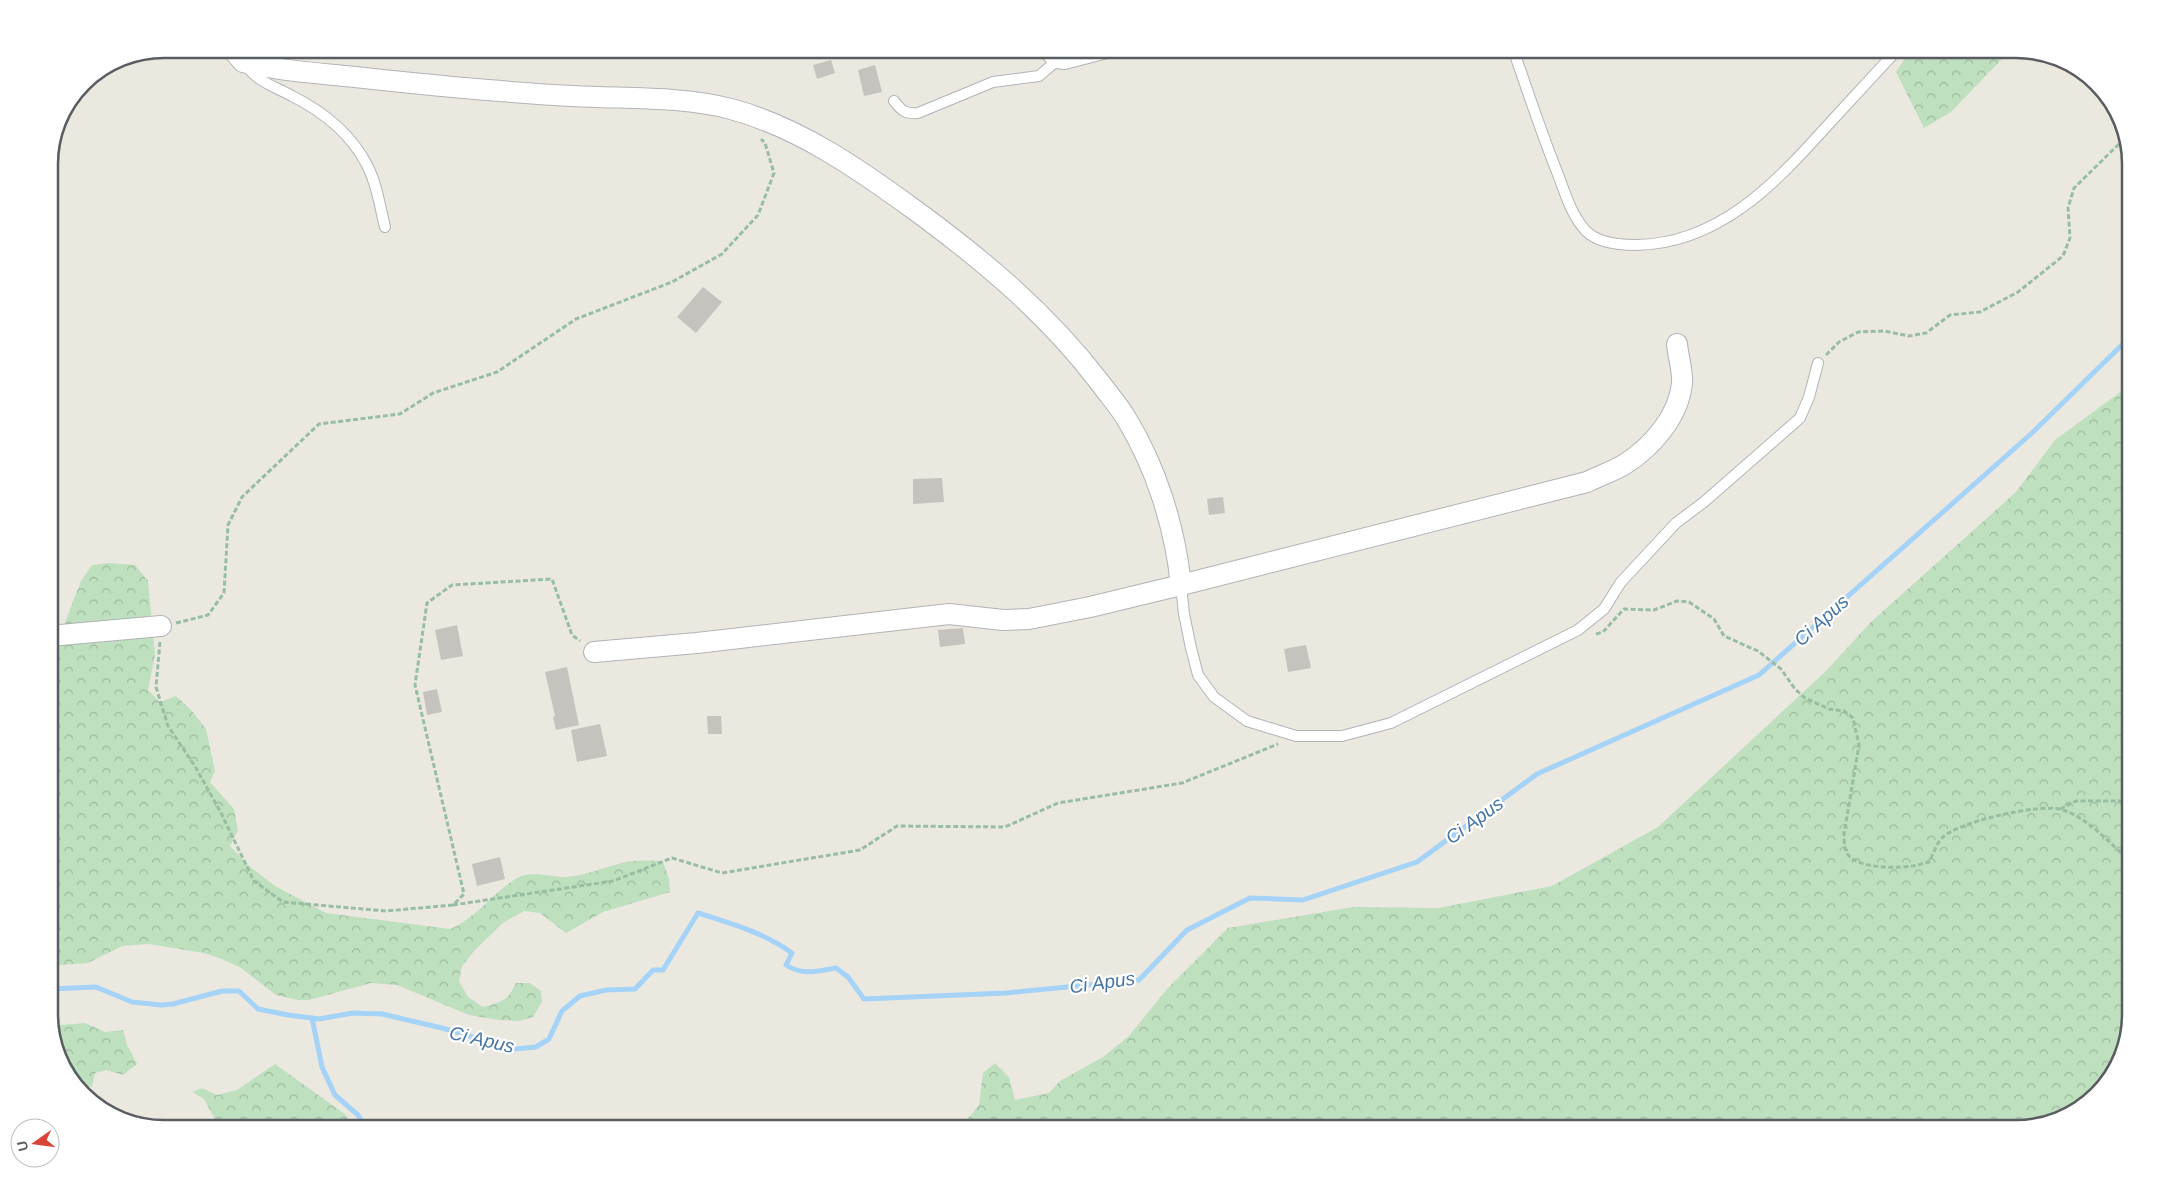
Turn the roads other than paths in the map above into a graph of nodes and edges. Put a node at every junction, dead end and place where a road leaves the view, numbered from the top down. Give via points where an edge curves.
1 (240, 58) edge
2 (256, 58) edge
3 (1050, 58) edge
4 (1088, 58) edge
5 (1515, 58) edge
6 (1890, 58) edge
7 (1054, 63) junction
8 (894, 101) dead end
9 (385, 227) dead end
10 (1677, 344) dead end
11 (1818, 363) road end
12 (1181, 585) junction
13 (161, 626) road end
14 (58, 635) edge
15 (594, 652) road end

1 - 9 lane via 257,78 320,112 356,148 375,184
2 - 12 street via 413,84 678,101 731,109 791,132 857,168 988,267 1030,303 1075,350 1126,418 1154,476 1172,529
3 - 7 lane
4 - 7 lane via 1065,64
5 - 6 lane via 1578,222 1605,241 1624,245 1647,245 1689,237 1737,212 1783,175
7 - 8 lane via 1039,76 993,82 918,113 907,114
10 - 12 street via 1682,382 1675,407 1666,424 1641,452 1625,464 1586,482
11 - 12 lane via 1800,418 1676,523 1621,582 1604,609 1578,630 1391,724 1342,736 1296,736 1247,721 1214,697 1198,675 1190,648
12 - 15 street via 1029,619 1003,620 950,614
13 - 14 street

